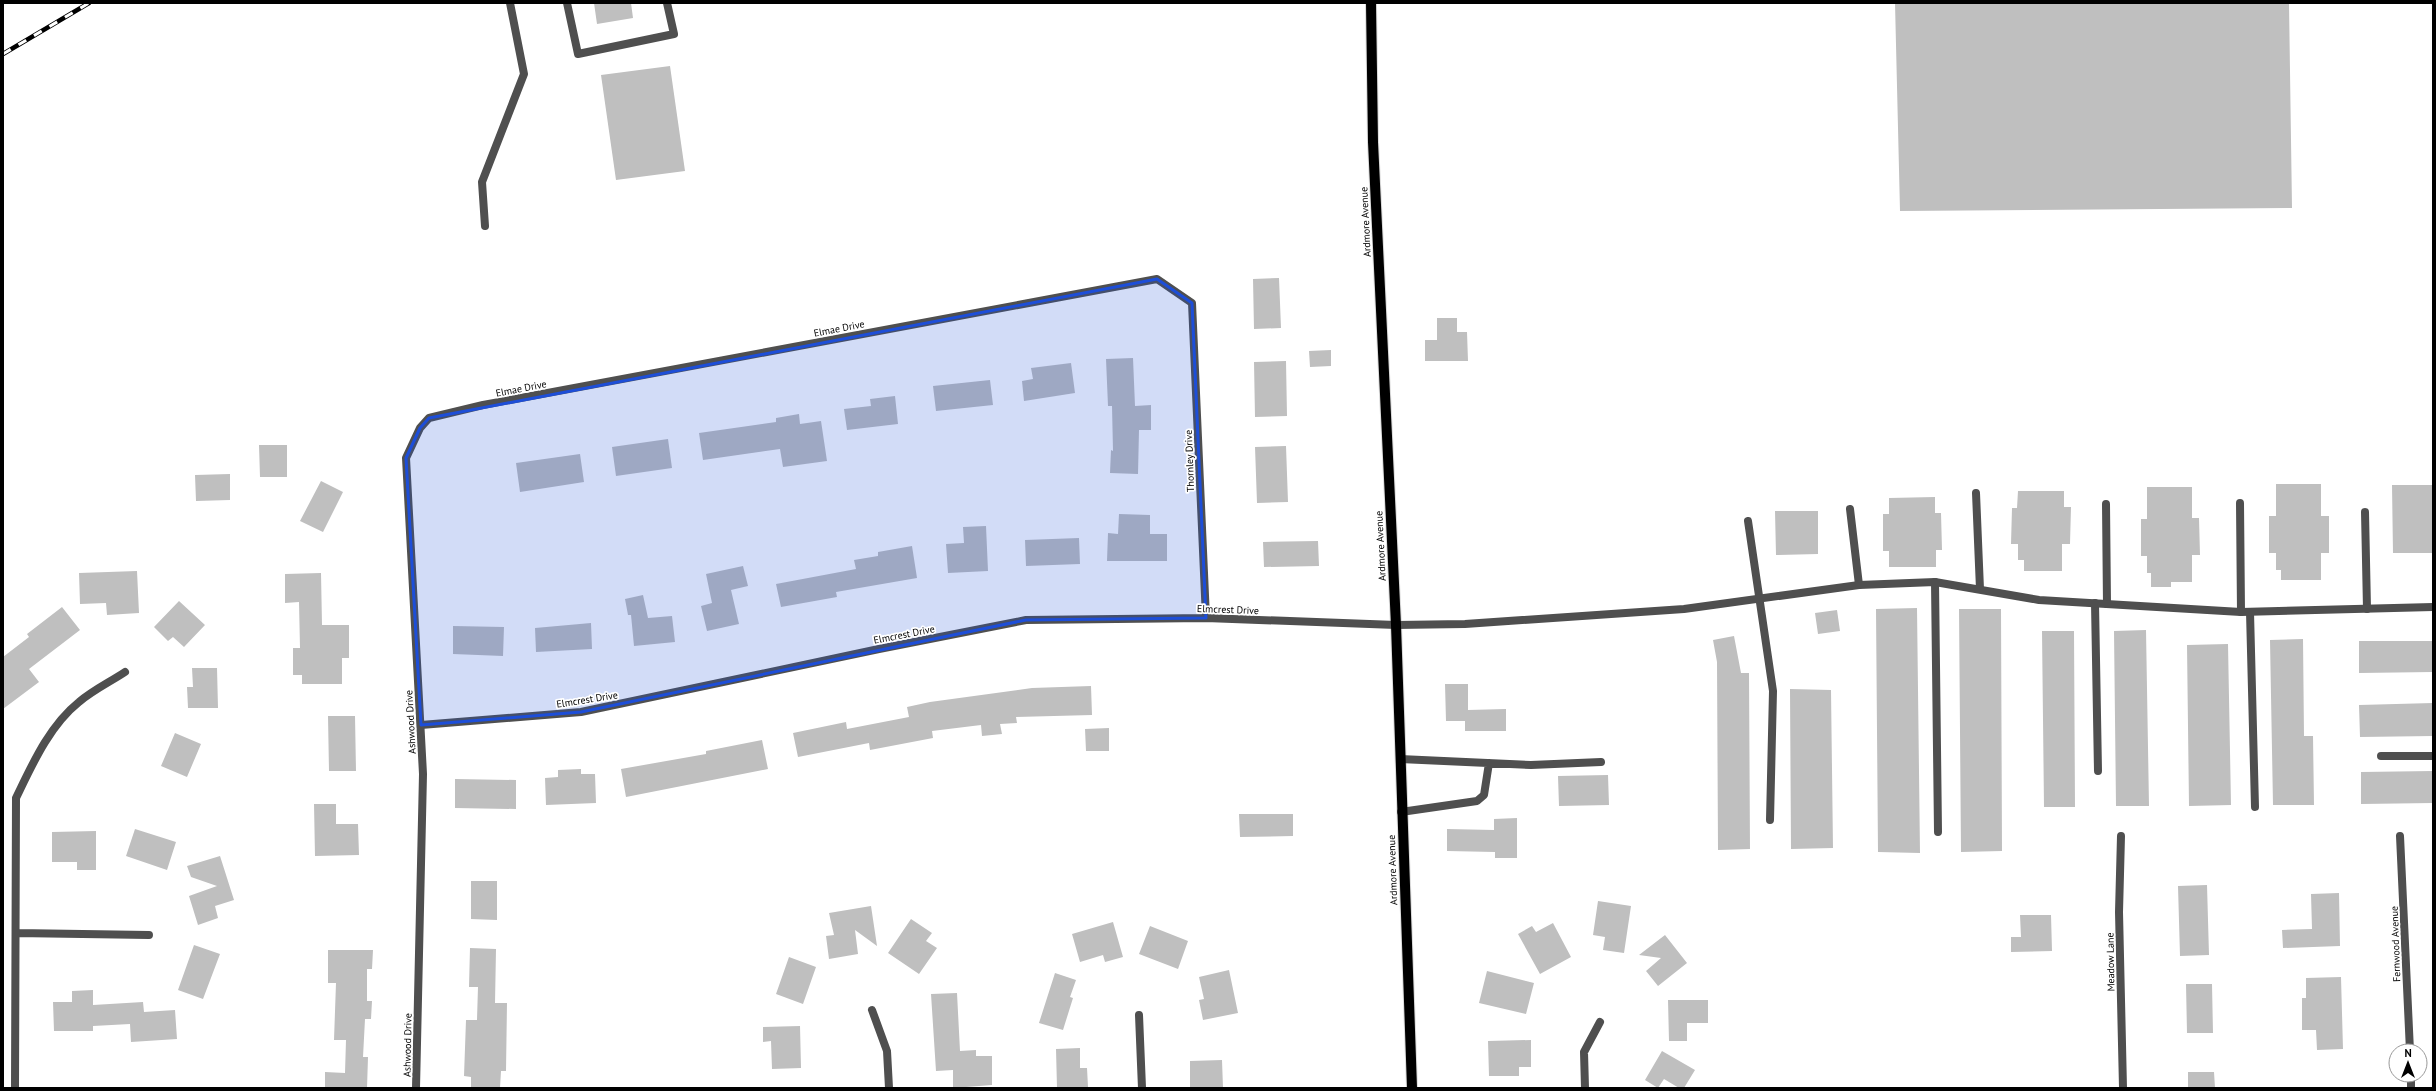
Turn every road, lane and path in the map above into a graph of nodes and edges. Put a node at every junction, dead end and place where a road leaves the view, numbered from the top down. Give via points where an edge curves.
1 (510, 3) edge
2 (567, 3) edge
3 (667, 3) edge
4 (1371, 3) edge
5 (485, 226) dead end
6 (1192, 303) joint
7 (483, 405) joint
8 (1976, 493) dead end
9 (2240, 503) dead end
10 (2106, 504) dead end
11 (1850, 509) dead end
12 (2365, 512) dead end
13 (1748, 521) dead end
14 (1936, 582) junction
15 (1859, 585) junction
16 (1980, 589) junction
17 (1759, 598) junction
18 (2095, 603) junction
19 (2107, 604) junction
20 (2433, 607) edge
21 (2366, 609) junction
22 (2241, 612) junction
23 (2250, 612) junction
24 (1206, 618) junction
25 (1396, 625) junction
26 (125, 672) dead end
27 (421, 725) junction
28 (2381, 756) dead end
29 (2433, 756) edge
30 (1400, 759) junction
31 (1600, 762) dead end
32 (1489, 763) junction
33 (2098, 771) dead end
34 (2255, 807) dead end
35 (1401, 812) junction
36 (1770, 820) dead end
37 (1938, 832) dead end
38 (2121, 836) dead end
39 (2400, 836) dead end
40 (16, 933) junction
41 (148, 934) dead end
42 (872, 1010) dead end
43 (1139, 1015) dead end
44 (1600, 1022) dead end
45 (2410, 1043) edge
46 (15, 1088) edge
47 (416, 1088) edge
48 (889, 1088) edge
49 (1142, 1088) edge
50 (1412, 1088) edge
51 (1584, 1088) edge
52 (2123, 1088) edge

1 - 5 street via 524,74 482,182
2 - 3 street via 578,54 674,34
4 - 25 main road, Ardmore Avenue via 1373,150
6 - 7 street, Elmae Drive via 1157,279
6 - 24 street, Thornley Drive
7 - 27 street, Ashwood Drive via 429,418 420,428 406,458
8 - 16 street
9 - 22 street
10 - 19 street
11 - 15 street
12 - 21 street
13 - 17 street
14 - 15 street, Elmcrest Drive
14 - 16 street, Elmcrest Drive
14 - 37 street
15 - 17 street, Elmcrest Drive
16 - 18 street, Elmcrest Drive via 2039,600
17 - 25 street, Elmcrest Drive via 1684,609 1584,618
17 - 36 street via 1773,691
18 - 19 street, Elmcrest Drive
18 - 33 street
19 - 22 street, Elmcrest Drive
20 - 21 street, Elmcrest Drive
21 - 23 street, Elmcrest Drive
22 - 23 street, Elmcrest Drive
23 - 34 street
24 - 25 street, Elmcrest Drive
24 - 27 street, Elmcrest Drive via 1026,620 581,712
25 - 30 main road, Ardmore Avenue
26 - 40 street via 78,702 52,731 35,758 16,798
27 - 47 street, Ashwood Drive via 423,774
28 - 29 street
30 - 32 street
30 - 35 main road, Ardmore Avenue
31 - 32 street via 1531,765
32 - 35 street via 1484,795 1477,801
35 - 50 main road, Ardmore Avenue
38 - 52 street, Meadow Lane via 2119,912
39 - 45 street, Fernwood Avenue
40 - 41 street
40 - 46 street
42 - 48 street via 887,1050
43 - 49 street
44 - 51 street via 1584,1052

